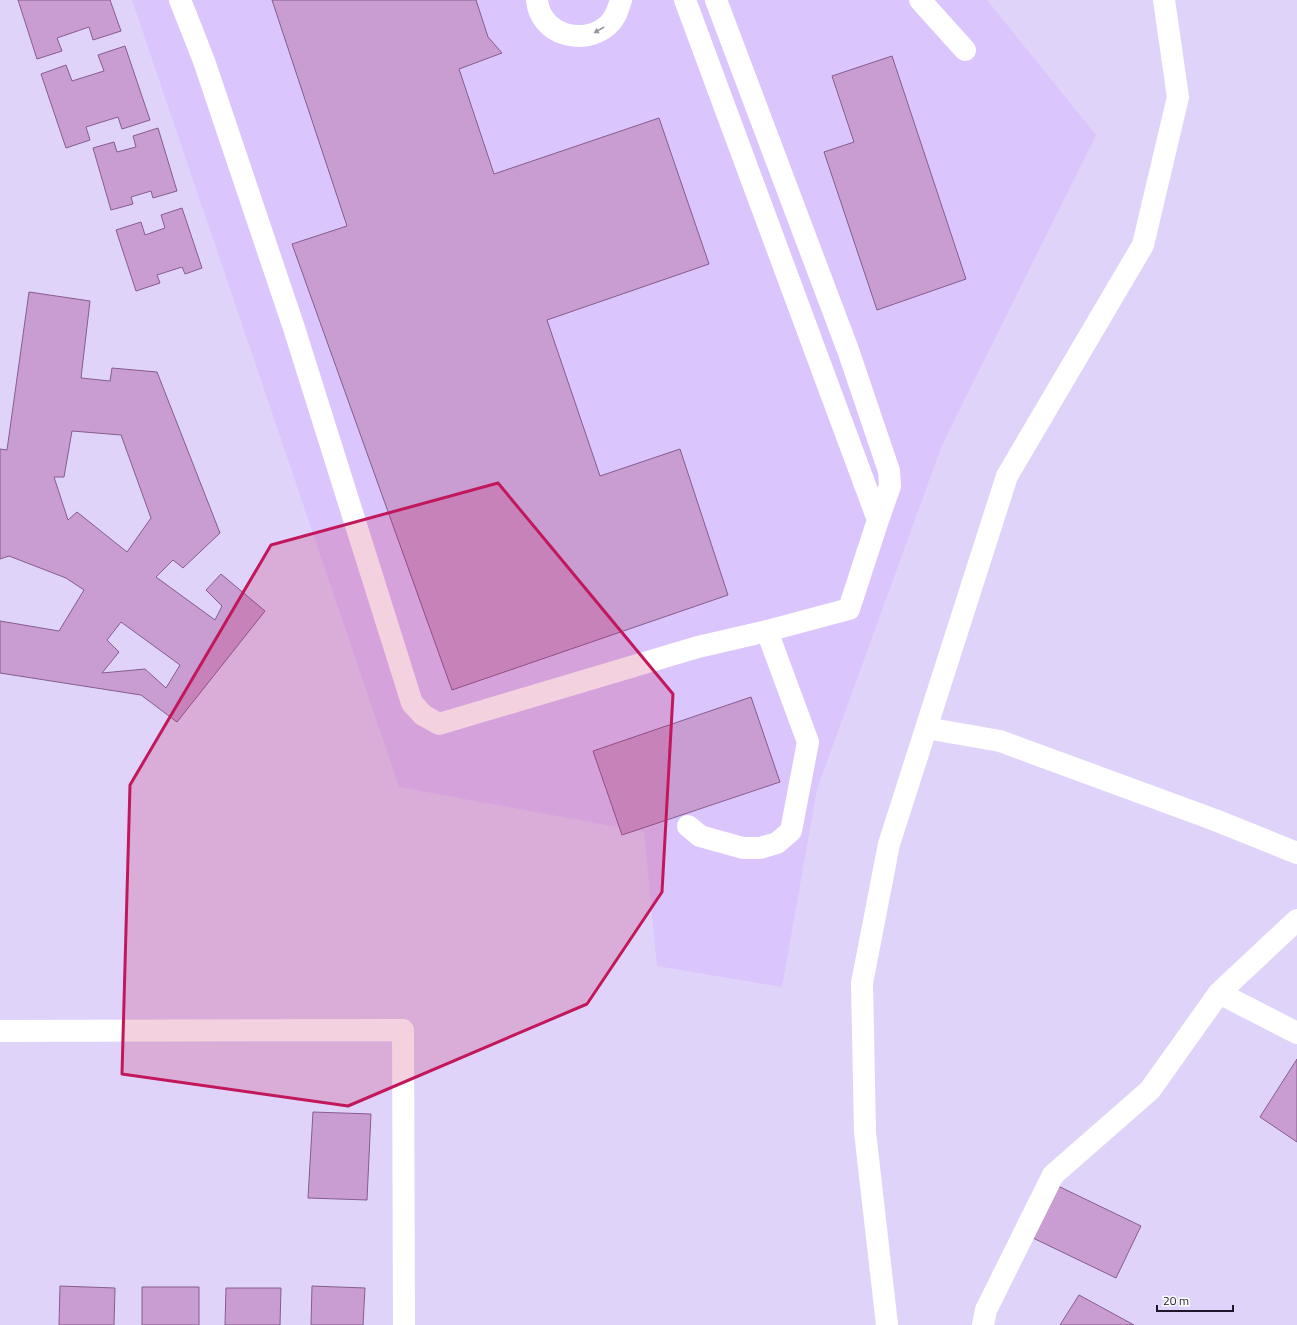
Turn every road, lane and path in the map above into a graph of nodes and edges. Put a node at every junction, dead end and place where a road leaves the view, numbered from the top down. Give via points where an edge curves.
1 (180, 0) edge
2 (537, 0) edge
3 (685, 0) edge
4 (716, 0) edge
5 (920, 0) edge
6 (1164, 0) edge
7 (623, 1) edge
8 (965, 50) dead end
9 (812, 254) junction
10 (784, 266) junction
11 (848, 350) junction
12 (820, 362) junction
13 (878, 520) junction
14 (767, 631) junction
15 (926, 728) junction
16 (688, 826) dead end
17 (1297, 853) edge
18 (1297, 920) edge
19 (1219, 993) junction
20 (0, 1030) edge
21 (1297, 1033) edge
22 (404, 1325) edge
23 (887, 1325) edge
24 (983, 1325) edge

1 - 14 street via 204,60 294,328 412,703 423,715 438,724 698,647
7 -> 2 street via 609,24 597,33 582,37 554,29 544,18
3 - 10 street
4 - 9 street
5 - 8 street
6 - 15 street via 1178,96 1142,245 1007,476
9 - 10 street
9 - 11 street
10 - 12 street
11 - 12 street
11 - 13 street via 889,471 890,486
12 - 13 street
13 - 14 street via 849,609
14 - 16 street via 808,742 791,831 777,843 760,848 744,848 700,836
15 - 17 street via 1000,741
15 - 23 street via 888,844 862,983 865,1132
18 - 19 street
19 - 21 street
19 - 24 street via 1150,1090 1053,1175 986,1310
20 - 22 street via 403,1030

